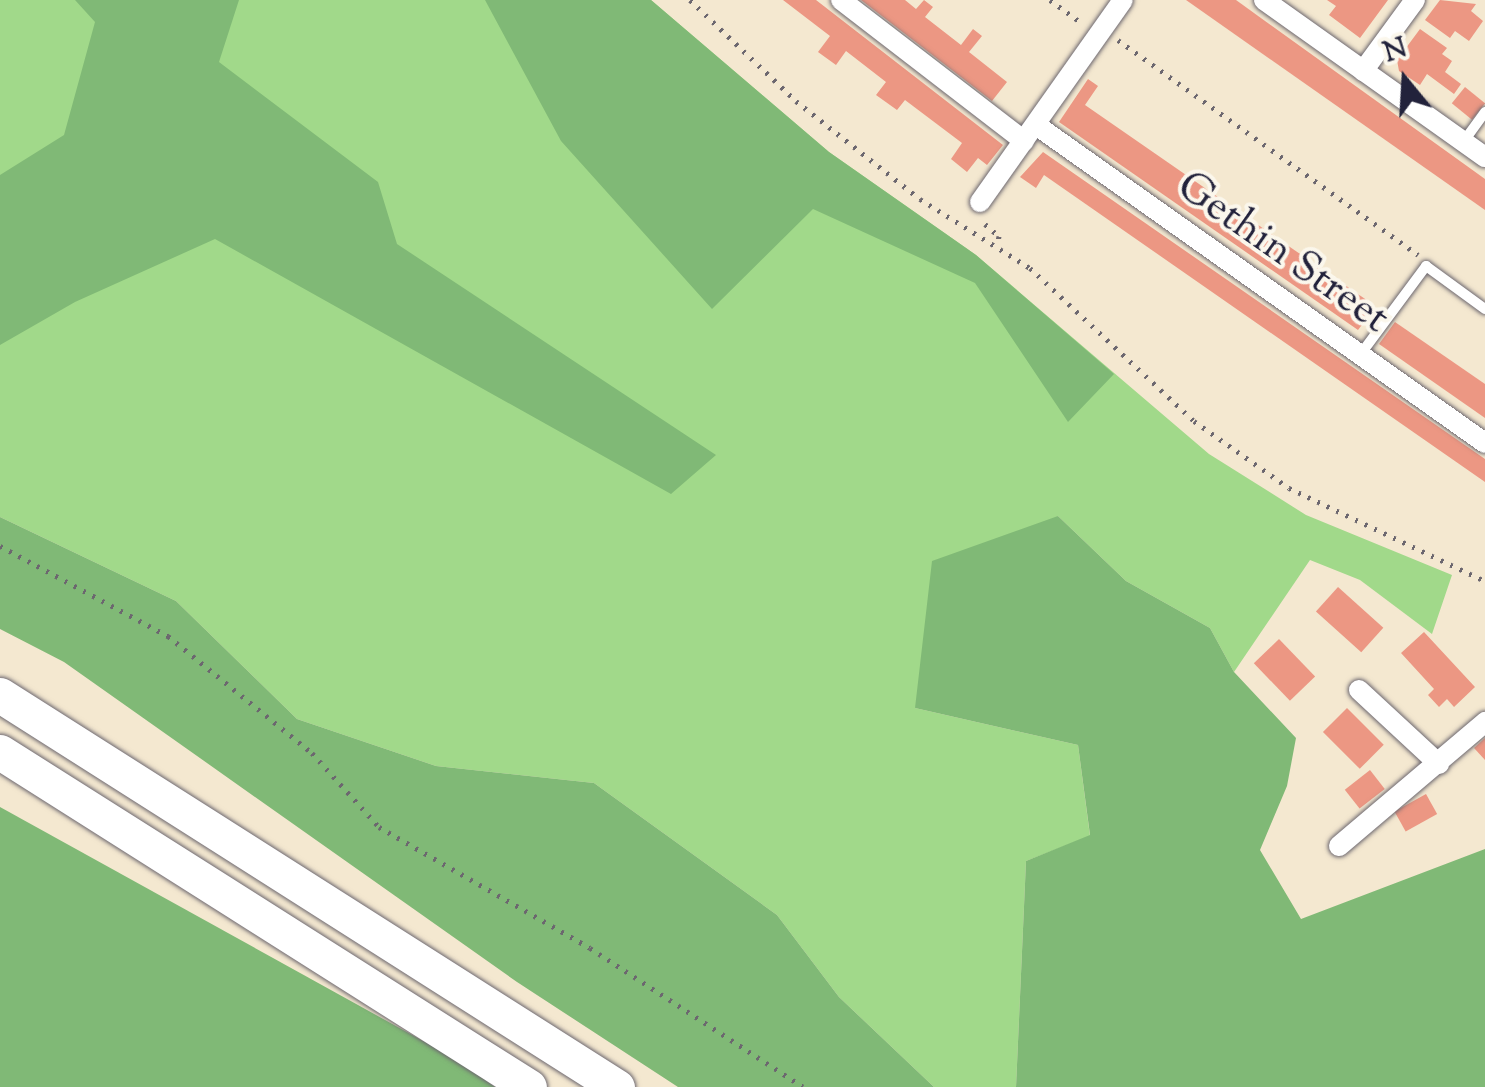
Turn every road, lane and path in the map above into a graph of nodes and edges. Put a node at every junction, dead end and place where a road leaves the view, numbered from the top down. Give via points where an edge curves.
1 (690, 0) edge
2 (842, 0) edge
3 (1050, 0) edge
4 (1123, 0) edge
5 (1415, 0) edge
6 (1267, 1) edge
7 (1101, 33) junction
8 (1363, 70) junction
9 (1485, 112) edge
10 (1030, 133) junction
11 (1464, 141) junction
12 (1485, 157) edge
13 (980, 202) dead end
14 (1423, 259) dead end
15 (1485, 309) edge
16 (1360, 356) junction
17 (1485, 443) edge
18 (0, 546) edge
19 (1485, 581) edge
20 (1360, 690) dead end
21 (0, 695) edge
22 (1485, 722) edge
23 (0, 752) edge
24 (1439, 764) junction
25 (1339, 846) dead end
26 (529, 1087) edge
27 (618, 1087) edge
28 (803, 1087) edge

1 - 19 path via 796,100 920,199 1030,268 1194,421 1289,488
2 - 10 street, Gethin Street
3 - 7 path
4 - 7 street
5 - 8 street
6 - 8 street
7 - 10 street
7 - 14 path
8 - 11 street
9 - 11 lane
10 - 13 street
10 - 16 street, Gethin Street
11 - 12 street
15 - 16 lane via 1426,266
16 - 17 street, Gethin Street
18 - 28 path via 168,636 312,753 379,827 590,948
20 - 24 street
21 - 27 highway
22 - 24 street
23 - 26 highway
24 - 25 street

